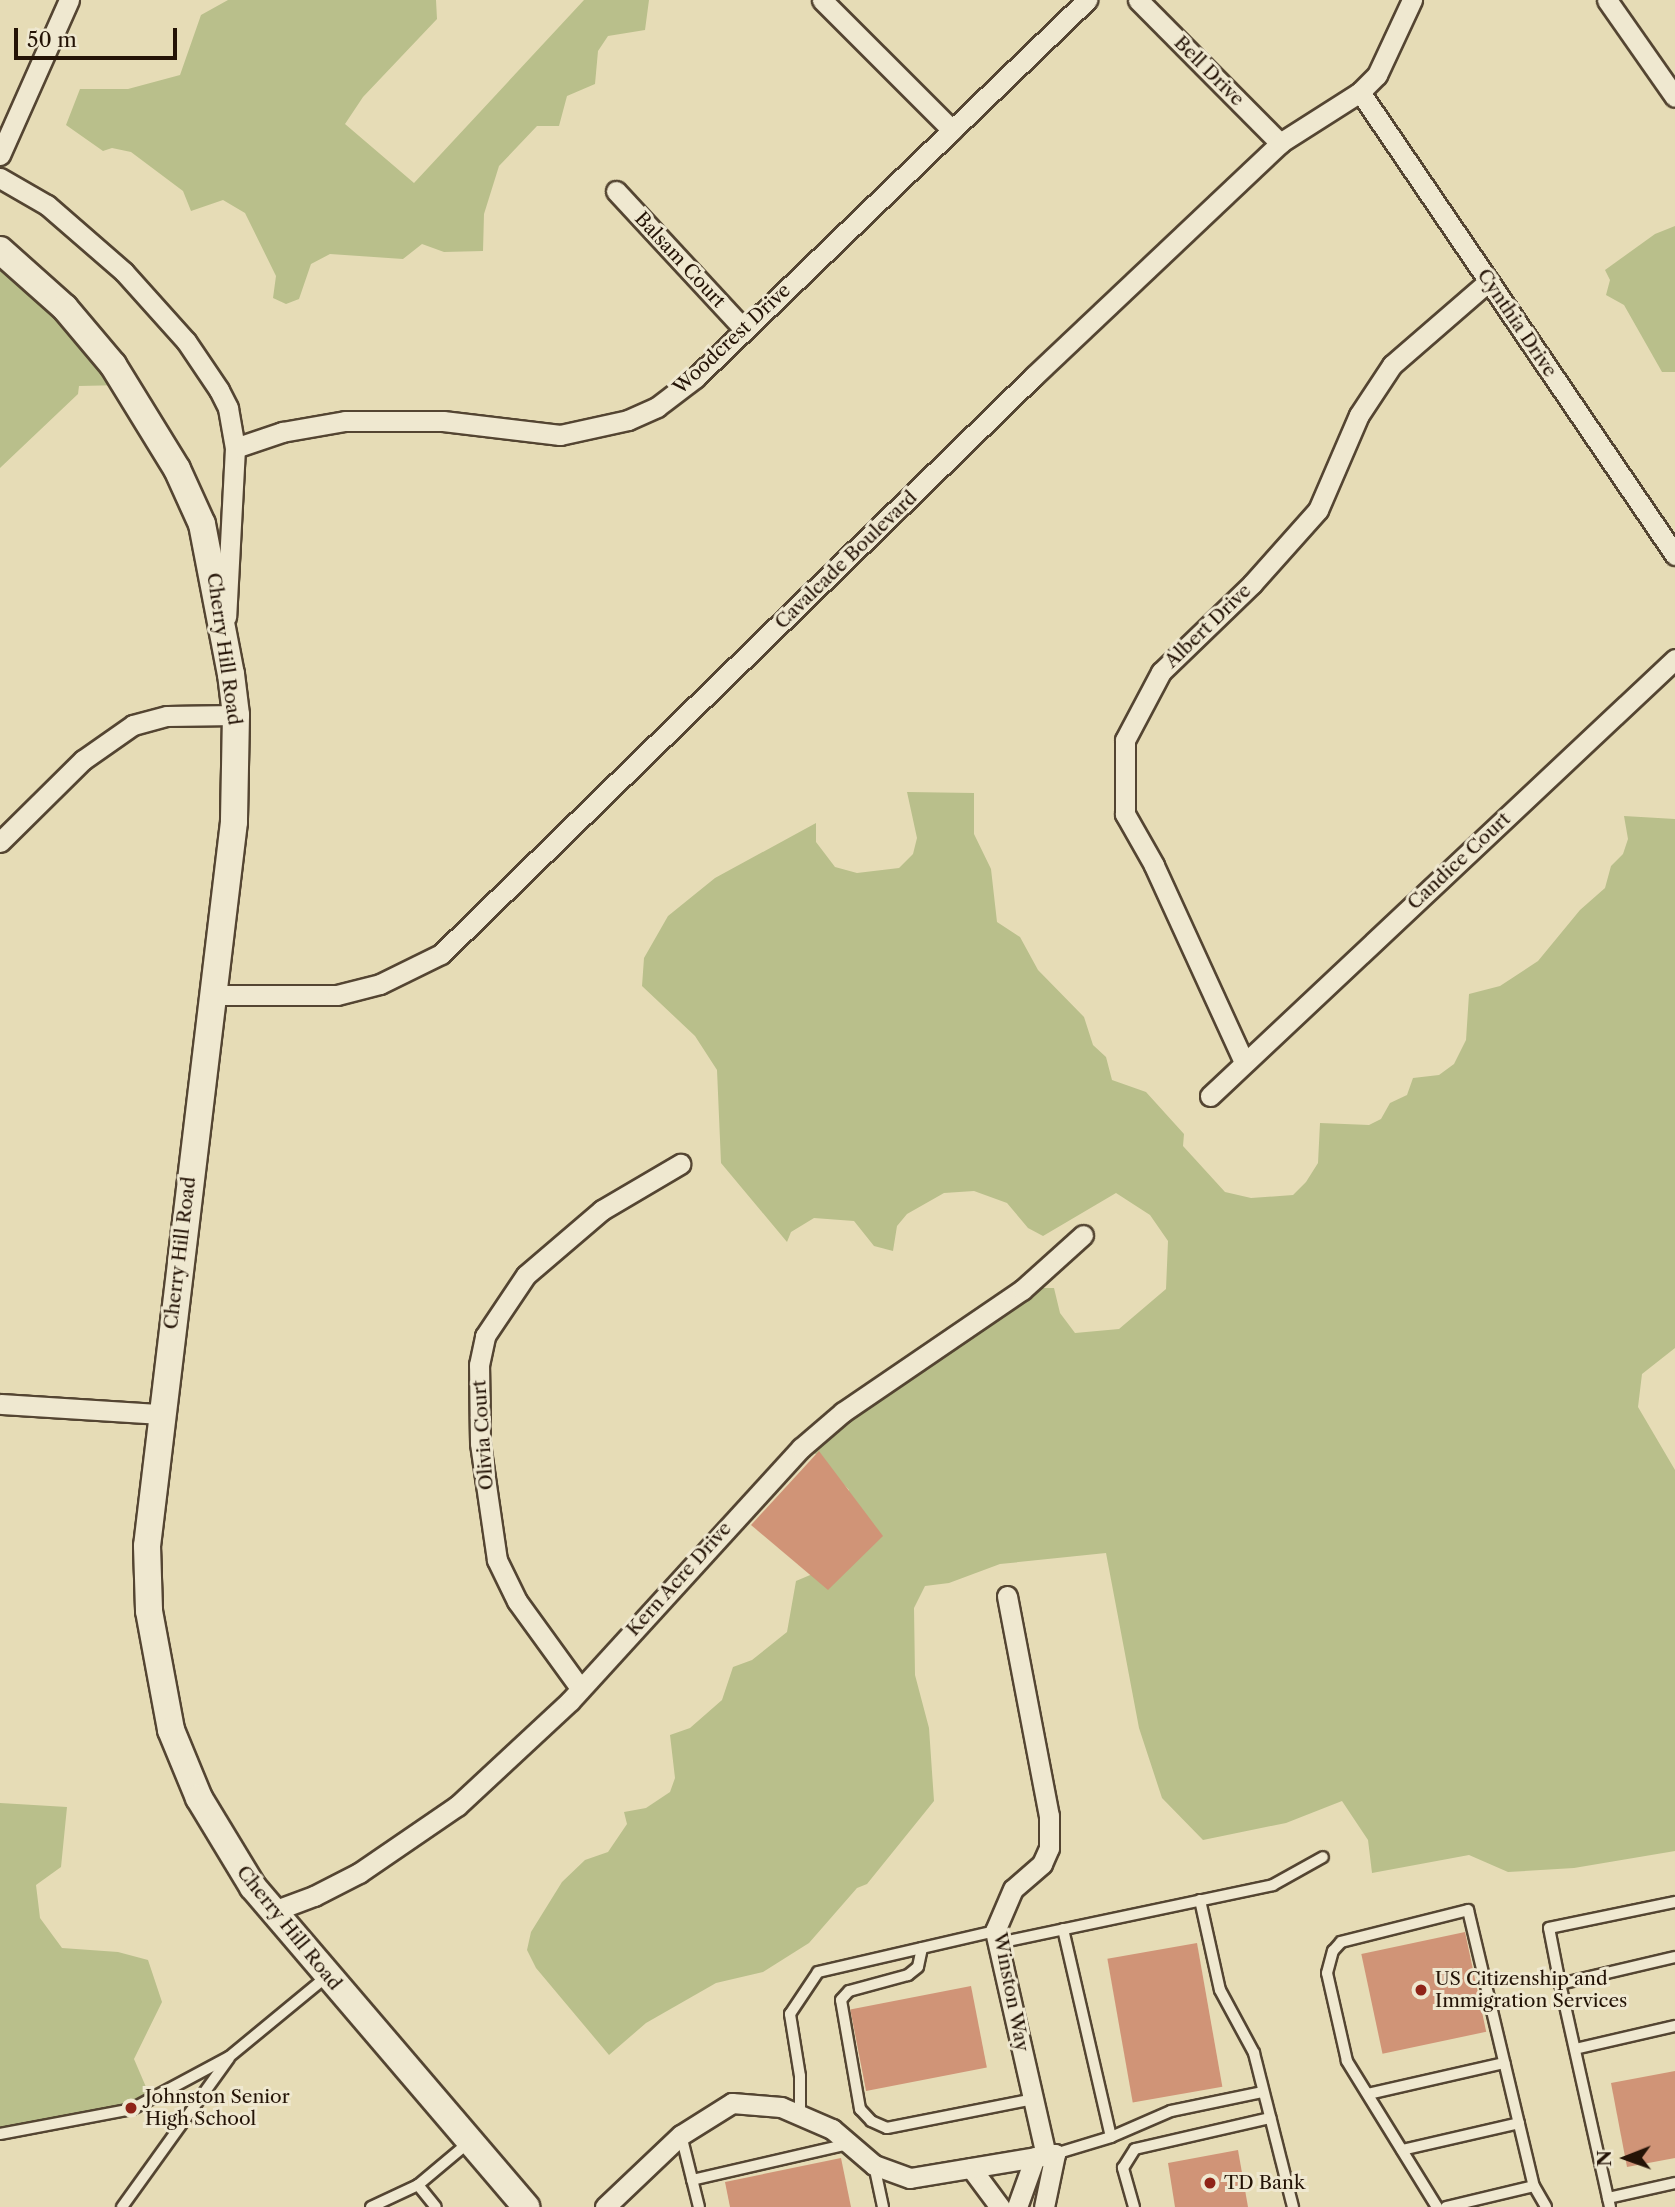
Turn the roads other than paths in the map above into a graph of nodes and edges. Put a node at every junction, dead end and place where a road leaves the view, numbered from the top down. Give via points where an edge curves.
1 (69, 0) edge
2 (822, 0) edge
3 (1087, 0) edge
4 (1138, 0) edge
5 (1412, 0) edge
6 (1607, 0) edge
7 (1360, 92) junction
8 (1674, 93) edge
9 (952, 130) junction
10 (1280, 143) junction
11 (0, 155) edge
12 (0, 178) edge
13 (616, 191) dead end
14 (0, 250) edge
15 (1489, 281) junction
16 (744, 329) junction
17 (235, 448) junction
18 (1675, 555) edge
19 (225, 632) junction
20 (1675, 659) edge
21 (236, 715) junction
22 (0, 842) edge
23 (211, 995) junction
24 (1244, 1062) junction
25 (1210, 1096) dead end
26 (680, 1164) dead end
27 (1083, 1235) dead end
28 (0, 1404) edge
29 (160, 1415) junction
30 (1007, 1596) dead end
31 (580, 1688) junction
32 (1323, 1857) dead end
33 (1200, 1900) junction
34 (1675, 1902) edge
35 (271, 1912) junction
36 (1063, 1929) junction
37 (997, 1937) junction
38 (922, 1948) junction
39 (1675, 1957) edge
40 (327, 1977) junction
41 (1560, 1984) junction
42 (1675, 2026) edge
43 (1575, 2049) junction
44 (229, 2057) junction
45 (1505, 2063) junction
46 (1263, 2092) junction
47 (1368, 2094) junction
48 (1033, 2099) junction
49 (800, 2115) junction
50 (1270, 2118) junction
51 (1519, 2123) junction
52 (0, 2134) edge
53 (681, 2135) junction
54 (1111, 2137) junction
55 (471, 2139) junction
56 (849, 2143) junction
57 (1402, 2150) junction
58 (1045, 2155) junction
59 (874, 2165) junction
60 (971, 2168) junction
61 (692, 2180) junction
62 (1675, 2183) edge
63 (418, 2185) junction
64 (1534, 2186) junction
65 (1609, 2203) edge
66 (122, 2207) edge
67 (371, 2207) edge
68 (436, 2207) edge
69 (526, 2207) edge
70 (605, 2207) edge
71 (699, 2207) edge
72 (883, 2207) edge
73 (1000, 2207) edge
74 (1017, 2207) edge
75 (1044, 2207) edge
76 (1134, 2207) edge
77 (1293, 2207) edge
78 (1437, 2207) edge
79 (1446, 2207) edge
80 (1546, 2207) edge

1 - 11 street
2 - 9 street
3 - 9 street, Woodcrest Drive
4 - 10 street, Bell Drive
5 - 7 street, Cavalcade Boulevard via 1377,75
6 - 8 street
7 - 10 street, Cavalcade Boulevard
7 - 15 street, Cynthia Drive
9 - 16 street, Woodcrest Drive
10 - 23 street, Cavalcade Boulevard via 441,954 380,984 337,995
12 - 17 street via 47,205 88,238 159,309 219,390 228,408
13 - 16 street, Balsam Court
14 - 19 main road, Cherry Hill Road via 65,308 131,391 202,524
15 - 18 street, Cynthia Drive
15 - 24 street, Albert Drive via 1392,365 1359,415 1318,510 1252,584 1161,672 1125,740 1125,814 1154,865
16 - 17 street, Woodcrest Drive via 695,378 657,407 578,433 530,434 443,421 345,421 282,432
17 - 19 street
19 - 21 main road, Cherry Hill Road
20 - 24 street, Candice Court
21 - 22 street via 167,716 133,725 83,760
21 - 23 main road, Cherry Hill Road via 234,822
23 - 29 main road, Cherry Hill Road
24 - 25 street
26 - 31 street, Olivia Court via 603,1210 526,1275 485,1336 479,1365 480,1443 497,1560 517,1601
27 - 31 street, Kern Acre Drive via 1022,1290 842,1412 801,1448
28 - 29 street
29 - 35 main road, Cherry Hill Road via 146,1578 158,1677 180,1757 199,1798 223,1843
30 - 37 street, Winston Way via 1049,1816 1049,1847 1042,1864 1013,1889
31 - 35 street, Kern Acre Drive via 457,1805 423,1831 359,1873
32 - 33 lane via 1273,1885
33 - 36 lane
33 - 46 lane via 1220,1990 1254,2053
34 - 41 lane via 1549,1928
35 - 40 main road, Cherry Hill Road
36 - 37 lane
36 - 54 lane
37 - 38 lane
37 - 48 street, Winston Way
38 - 48 lane via 918,1967 908,1975 849,1991 841,2000 860,2109 887,2128
38 - 49 lane via 818,1972 790,2014 800,2076
39 - 41 lane
40 - 44 lane
40 - 55 main road, Cherry Hill Road
41 - 43 lane
42 - 43 lane
43 - 65 lane
44 - 52 lane via 132,2109
44 - 66 lane
45 - 47 lane
45 - 47 lane via 1468,1910 1353,1937 1333,1951 1327,1973 1347,2061
45 - 51 lane
46 - 50 lane
46 - 54 lane via 1171,2111
47 - 57 lane
48 - 58 street, Winston Way
49 - 53 street via 781,2107 732,2102
49 - 56 street via 832,2129
50 - 76 lane via 1135,2149 1123,2168
50 - 77 lane
51 - 57 lane
51 - 64 lane
53 - 61 lane
53 - 70 street
54 - 58 lane
55 - 63 lane
55 - 69 main road, Cherry Hill Road
56 - 59 street
56 - 61 lane
57 - 78 lane
58 - 60 street
58 - 74 street
58 - 75 street
59 - 60 street via 910,2178
59 - 72 lane
60 - 73 street
61 - 71 lane
62 - 65 lane
63 - 67 lane
63 - 68 lane
64 - 79 lane
64 - 80 lane

